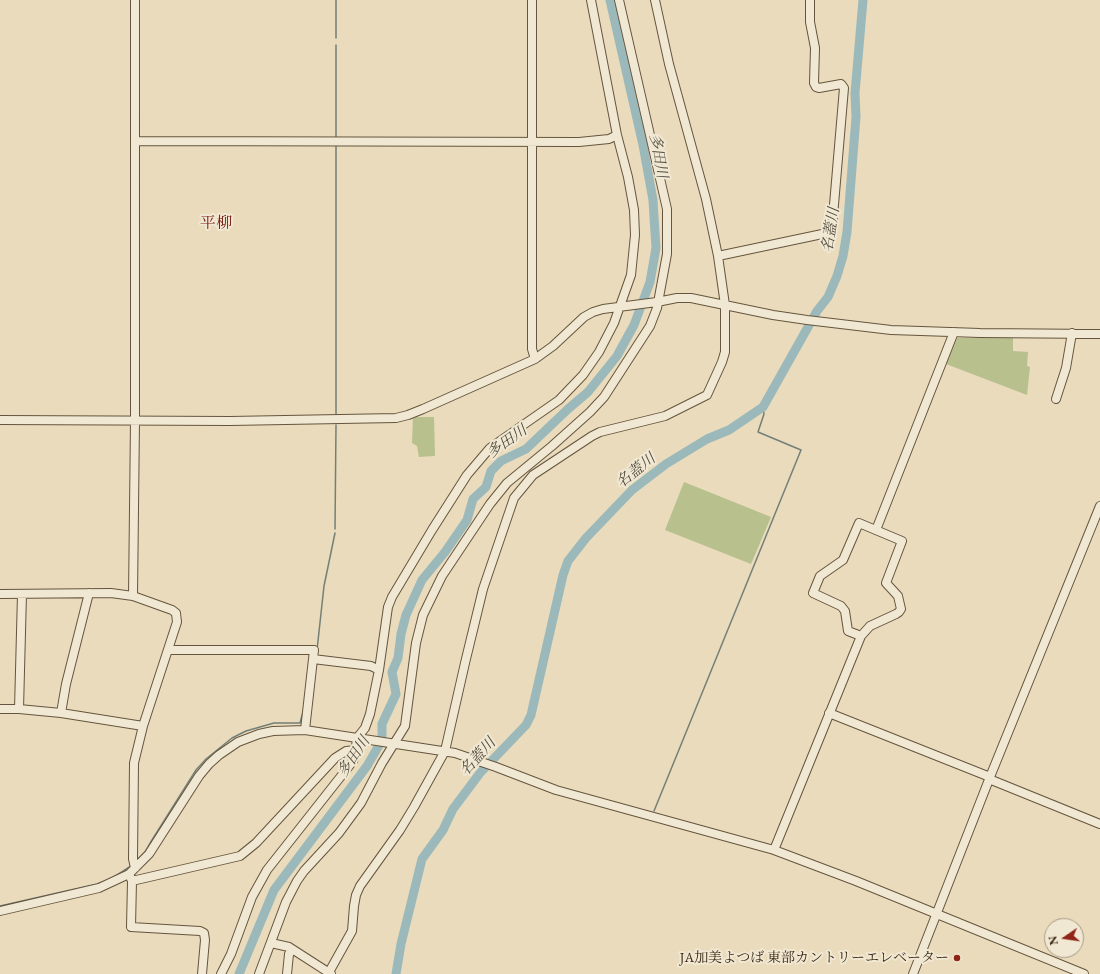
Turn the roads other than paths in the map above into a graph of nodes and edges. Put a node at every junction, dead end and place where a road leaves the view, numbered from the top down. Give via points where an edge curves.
1 (134, 0) edge
2 (532, 0) edge
3 (591, 0) edge
4 (619, 0) edge
5 (655, 0) edge
6 (810, 0) edge
7 (617, 135) junction
8 (135, 141) junction
9 (532, 141) junction
10 (718, 256) junction
11 (656, 302) junction
12 (725, 305) junction
13 (621, 307) junction
14 (954, 332) junction
15 (1072, 333) junction
16 (1100, 334) edge
17 (535, 359) junction
18 (1056, 400) dead end
19 (0, 420) edge
20 (135, 421) junction
21 (1100, 506) edge
22 (876, 530) junction
23 (90, 593) junction
24 (0, 594) edge
25 (22, 594) junction
26 (133, 596) junction
27 (861, 636) junction
28 (168, 650) junction
29 (313, 658) junction
30 (379, 670) junction
31 (0, 709) edge
32 (19, 709) junction
33 (61, 713) junction
34 (829, 713) junction
35 (143, 726) junction
36 (305, 730) junction
37 (360, 738) junction
38 (392, 743) junction
39 (356, 750) junction
40 (445, 751) junction
41 (992, 780) junction
42 (1100, 824) edge
43 (774, 850) junction
44 (133, 870) junction
45 (0, 911) edge
46 (937, 913) junction
47 (271, 943) junction
48 (292, 950) junction
49 (202, 974) edge
50 (221, 974) edge
51 (259, 974) edge
52 (287, 974) edge
53 (329, 974) edge
54 (912, 974) edge
55 (1084, 974) edge

1 - 8 street
2 - 9 street
3 - 7 street
4 - 11 street via 667,209 667,254 659,299
5 - 10 street
6 - 10 street via 810,22 815,48 814,83 819,88 841,84 844,88 832,228 827,233
7 - 9 street via 608,140
7 - 13 street via 634,210 635,235 630,275
8 - 9 street
8 - 20 street
9 - 17 street via 532,349
10 - 12 street
11 - 12 street via 691,298
11 - 13 street
11 - 38 street via 657,308 650,326 604,397 552,446 507,483 442,576 423,615 416,643 405,726
12 - 14 street via 820,322 892,330
12 - 40 street via 724,356 707,395 665,416 592,436 532,475 514,498 484,589
13 - 17 street via 603,309 584,317
13 - 30 street via 599,352 584,375 559,400 490,448 467,475 392,597 388,608
14 - 15 street
14 - 22 street
15 - 16 street
15 - 18 street via 1066,368
17 - 20 street via 396,418
19 - 20 street
20 - 26 street
21 - 41 street
22 - 27 street via 902,541 886,580 887,585 898,596 900,609 896,614 870,626
22 - 27 street via 858,524 843,560 820,576 813,593 841,606 845,611 848,631
23 - 25 street
23 - 26 street
23 - 33 street
24 - 25 street
25 - 32 street
26 - 28 street via 176,613
27 - 34 street
28 - 29 street via 314,650
28 - 35 street
29 - 30 street via 371,666
29 - 36 street
30 - 37 street via 370,714
31 - 32 street
32 - 33 street
33 - 35 street
34 - 41 street
34 - 43 street
35 - 44 street via 134,763
36 - 37 street
36 - 44 street via 259,734 238,742 219,755 200,776 149,854
37 - 38 street
37 - 39 street
38 - 40 street
38 - 47 street via 361,803 297,881 286,902
39 - 44 street via 346,751 335,758 256,843 240,856
39 - 50 street via 353,762 267,870 252,897
40 - 43 street via 562,792
40 - 53 street via 400,830 360,886 356,895 352,931
41 - 42 street
41 - 46 street
43 - 46 street
44 - 45 street via 99,888
44 - 49 street via 131,927 204,933
46 - 54 street
46 - 55 street
47 - 48 street
47 - 51 street
48 - 52 street
48 - 53 street

